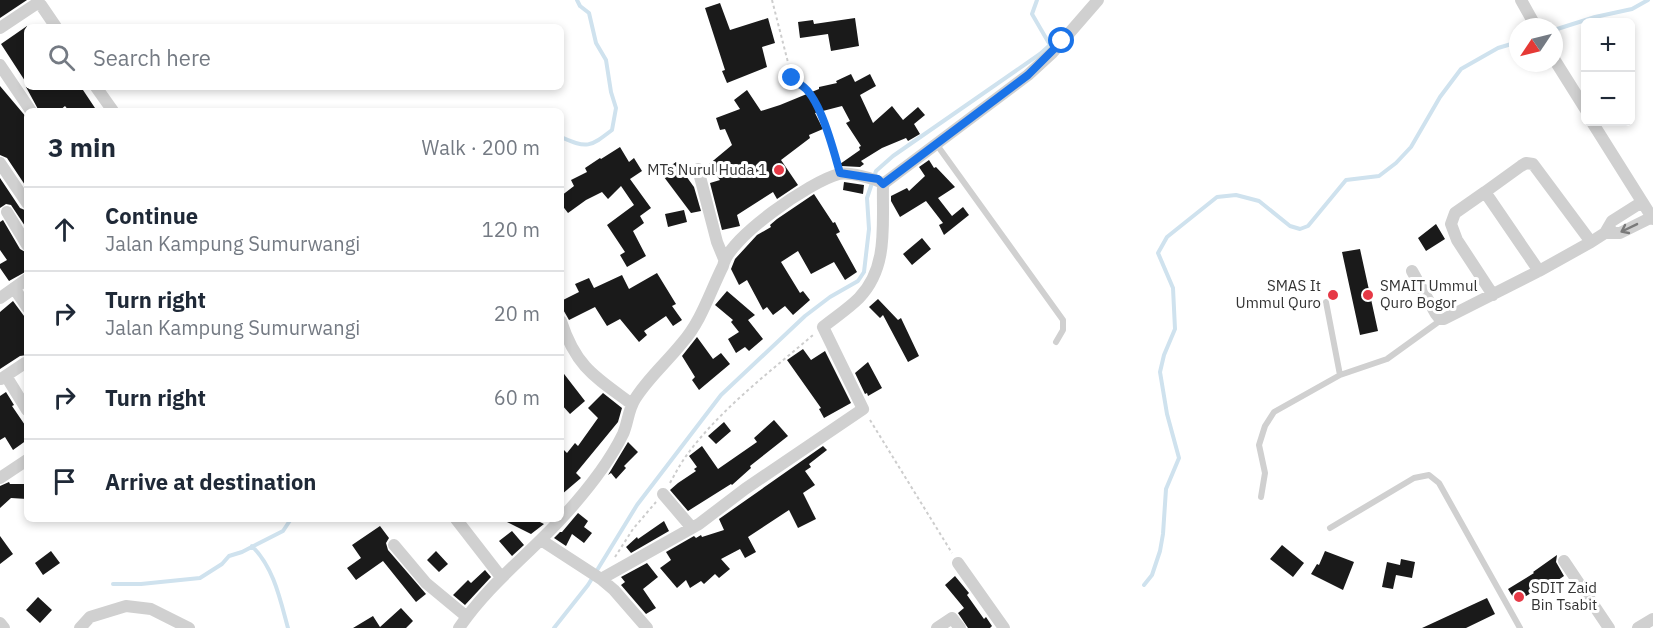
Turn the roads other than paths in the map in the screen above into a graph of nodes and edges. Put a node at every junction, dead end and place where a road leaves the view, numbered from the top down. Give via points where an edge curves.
1 (1098, 0) edge
2 (1521, 0) edge
3 (1531, 18) edge
4 (54, 24) edge
5 (0, 28) edge
6 (0, 65) edge
7 (1562, 72) edge
8 (98, 90) edge
9 (1581, 102) edge
10 (29, 108) edge
11 (111, 108) edge
12 (1594, 126) edge
13 (937, 145) junction
14 (0, 163) edge
15 (698, 169) dead end
16 (880, 182) junction
17 (1485, 192) junction
18 (24, 199) edge
19 (1642, 202) junction
20 (24, 204) edge
21 (3, 214) edge
22 (1652, 218) edge
23 (1605, 233) junction
24 (24, 241) edge
25 (1591, 242) junction
26 (724, 259) junction
27 (1412, 271) dead end
28 (1539, 271) junction
29 (24, 281) edge
30 (14, 288) junction
31 (1493, 295) junction
32 (0, 298) edge
33 (1326, 302) dead end
34 (24, 303) edge
35 (1442, 320) junction
36 (564, 331) edge
37 (1056, 342) dead end
38 (24, 364) edge
39 (1340, 375) junction
40 (3, 378) edge
41 (632, 404) junction
42 (24, 407) edge
43 (24, 462) edge
44 (0, 478) edge
45 (663, 494) road end
46 (1261, 497) dead end
47 (564, 516) edge
48 (458, 522) edge
49 (558, 522) edge
50 (692, 528) junction
51 (1330, 528) dead end
52 (541, 540) junction
53 (393, 545) dead end
54 (1564, 561) dead end
55 (958, 563) road end
56 (595, 575) junction
57 (501, 577) junction
58 (467, 617) junction
59 (1653, 619) edge
60 (0, 623) edge
61 (4, 628) edge
62 (80, 628) edge
63 (189, 628) edge
64 (459, 628) edge
65 (647, 628) edge
66 (937, 628) edge
67 (960, 628) edge
68 (1004, 628) edge
69 (1521, 628) edge
70 (1610, 628) edge
71 (1638, 628) edge

1 - 13 street via 1041,64
2 - 3 street
4 - 5 street via 41,5 36,4
6 - 10 street
7 - 9 street
8 - 11 street
12 - 19 street
13 - 16 street
13 - 37 lane via 1063,320 1063,330
14 - 18 street
15 - 26 street
16 - 26 street via 840,173 819,181 740,239
16 - 50 street via 882,252 877,271 858,299 823,327 863,409
17 - 25 street via 1521,166 1533,164
17 - 28 street
17 - 31 street via 1455,213 1451,224
19 - 22 street
19 - 23 street via 1612,221
20 - 21 street
21 - 24 street
22 -> 23 street via 1620,233
23 - 25 street
25 - 28 street
26 - 41 street via 695,325
27 - 35 street
28 - 31 street
29 - 30 street
30 - 32 street
30 - 34 street
31 - 35 street
33 - 39 lane
35 - 39 lane via 1387,359
36 - 41 street via 585,368
38 - 40 street
39 - 46 lane via 1282,406 1269,419 1259,445 1264,473
40 - 42 street
41 - 47 street via 623,433 610,456
43 - 44 street
45 - 50 street
48 - 57 street
49 - 52 street
50 - 56 street
51 - 69 lane via 1414,478 1429,475 1439,483
52 - 56 street
52 - 57 street
53 - 58 street via 426,583
54 - 70 street
55 - 68 street
56 - 65 street
57 - 58 street
58 - 64 street
59 - 71 street
60 - 61 street
62 - 63 street via 90,617 126,606 151,609
66 - 67 street via 952,618

